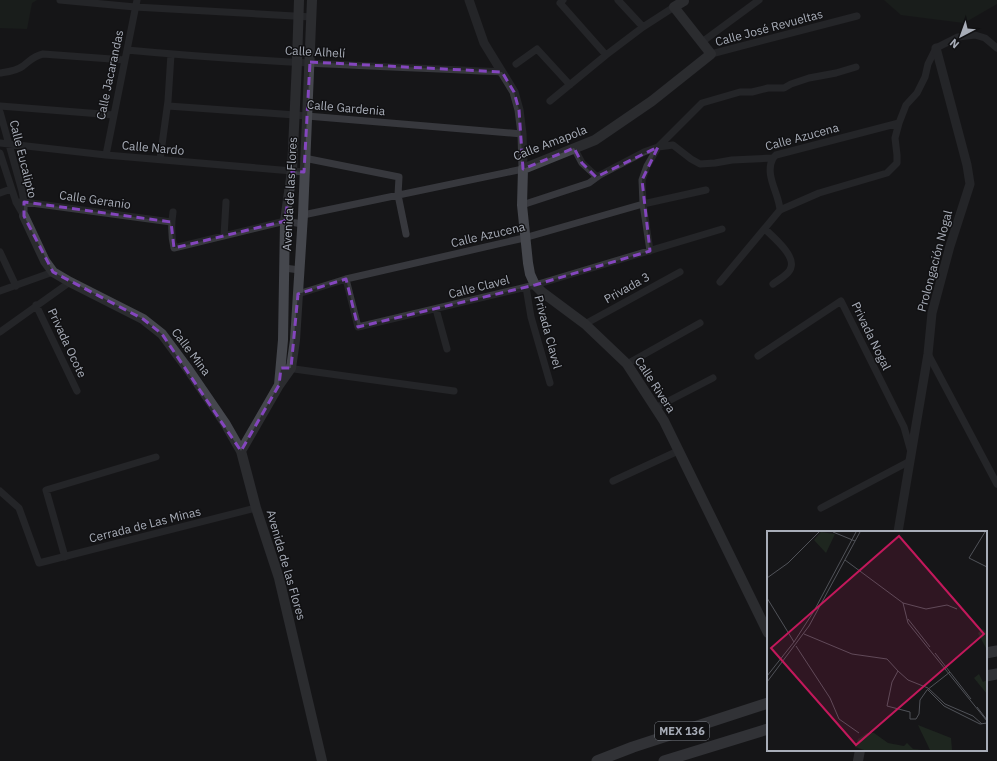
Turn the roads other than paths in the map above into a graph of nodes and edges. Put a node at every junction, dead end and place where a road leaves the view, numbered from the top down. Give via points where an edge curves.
1 (60, 0) edge
2 (299, 0) edge
3 (312, 0) edge
4 (469, 0) edge
5 (563, 0) edge
6 (618, 0) edge
7 (684, 0) edge
8 (759, 0) edge
9 (136, 4) edge
10 (674, 7) junction
11 (857, 16) dead end
12 (298, 17) junction
13 (312, 17) junction
14 (643, 27) junction
15 (702, 42) junction
16 (936, 48) junction
17 (997, 48) edge
18 (127, 50) junction
19 (171, 54) junction
20 (711, 54) junction
21 (606, 55) junction
22 (125, 60) junction
23 (298, 62) junction
24 (310, 62) junction
25 (516, 64) dead end
26 (856, 67) dead end
27 (502, 72) junction
28 (0, 73) edge
29 (570, 85) junction
30 (550, 102) dead end
31 (0, 106) edge
32 (168, 106) junction
33 (0, 112) edge
34 (114, 114) junction
35 (295, 115) junction
36 (307, 116) junction
37 (899, 123) junction
38 (522, 134) junction
39 (0, 143) edge
40 (9, 144) junction
41 (658, 147) junction
42 (574, 148) junction
43 (0, 153) edge
44 (106, 154) junction
45 (304, 158) junction
46 (772, 158) junction
47 (160, 159) junction
48 (523, 169) junction
49 (292, 171) junction
50 (304, 172) junction
51 (597, 177) junction
52 (11, 189) junction
53 (706, 190) dead end
54 (0, 193) edge
55 (398, 195) junction
56 (16, 202) junction
57 (24, 202) junction
58 (226, 202) dead end
59 (643, 204) junction
60 (522, 205) junction
61 (780, 210) junction
62 (172, 212) dead end
63 (24, 216) junction
64 (302, 219) junction
65 (285, 221) junction
66 (171, 222) junction
67 (722, 229) dead end
68 (765, 229) junction
69 (406, 234) dead end
70 (224, 236) junction
71 (524, 238) junction
72 (650, 251) junction
73 (0, 252) edge
74 (285, 268) junction
75 (299, 270) junction
76 (53, 272) junction
77 (680, 272) dead end
78 (346, 280) junction
79 (70, 282) junction
80 (720, 282) dead end
81 (772, 284) dead end
82 (16, 286) junction
83 (530, 286) junction
84 (0, 291) edge
85 (298, 294) junction
86 (36, 305) junction
87 (436, 309) junction
88 (700, 323) dead end
89 (585, 324) junction
90 (0, 332) edge
91 (447, 349) dead end
92 (928, 354) junction
93 (758, 356) dead end
94 (627, 364) junction
95 (286, 368) junction
96 (713, 378) dead end
97 (550, 383) dead end
98 (77, 391) dead end
99 (454, 391) dead end
100 (655, 408) junction
101 (241, 451) junction
102 (678, 451) junction
103 (910, 456) junction
104 (156, 457) dead end
105 (613, 481) dead end
106 (997, 484) edge
107 (0, 491) edge
108 (256, 508) junction
109 (821, 508) dead end
110 (898, 531) edge
111 (65, 557) junction
112 (767, 631) edge
113 (997, 651) edge
114 (987, 653) edge
115 (997, 674) edge
116 (987, 676) edge
117 (767, 703) edge
118 (767, 729) edge
119 (860, 751) edge
120 (322, 761) edge
121 (597, 761) edge
122 (664, 761) edge
123 (858, 761) edge

1 - 9 street
2 - 12 main road, Avenida de las Flores
3 - 13 main road, Avenida de las Flores
4 - 27 street via 484,43
5 - 21 street via 560,3
6 - 14 street
7 - 10 main road
8 - 15 street
9 - 12 street
9 - 18 street, Calle Jacarandas
10 - 14 street
10 - 15 main road
11 - 20 street, Calle José Revueltas
12 - 13 street
12 - 23 main road, Avenida de las Flores
13 - 24 main road, Avenida de las Flores
14 - 21 street
15 - 20 main road
16 - 17 street via 958,37 975,35
16 - 37 street via 925,77 906,105
16 - 92 street, Prolongación Nogal via 970,184 932,313
18 - 19 street, Calle Alhelí
18 - 22 street, Calle Jacarandas
19 - 23 street, Calle Alhelí
19 - 32 street
20 - 42 main road, Calle Amapola via 614,127 595,140
21 - 29 street
22 - 28 street via 43,54 35,56 22,67
22 - 34 street, Calle Jacarandas
23 - 24 street, Calle Alhelí
23 - 35 main road, Avenida de las Flores
24 - 27 street, Calle Alhelí
24 - 36 main road, Avenida de las Flores
25 - 29 street via 537,49
26 - 41 street via 809,78 784,88 740,92 702,103
27 - 38 street via 514,92
29 - 30 street
31 - 34 street
32 - 35 street, Calle Gardenia
32 - 47 street
33 - 40 street, Calle Eucalipto
34 - 44 street, Calle Jacarandas
35 - 36 street, Calle Gardenia
35 - 49 main road, Avenida de las Flores
36 - 38 street, Calle Gardenia
36 - 45 main road, Avenida de las Flores
37 - 46 street, Calle Azucena
37 - 61 street via 895,138 897,164 887,173 819,193
38 - 48 street
39 - 40 street, Calle Nardo
40 - 44 street, Calle Nardo
40 - 57 street, Calle Eucalipto
41 - 46 street, Calle Azucena via 673,145 700,164
41 - 51 street, Calle Azucena
41 - 59 street via 642,180
42 - 48 main road, Calle Amapola
42 - 51 street via 582,163
43 - 52 street, Calle Eucalipto
44 - 47 street, Calle Nardo
45 - 50 main road, Avenida de las Flores
45 - 55 street via 399,177
46 - 61 street via 769,165
47 - 49 street, Calle Nardo
48 - 55 street, Calle Amapola
48 - 60 main road
49 - 50 street, Calle Nardo
49 - 65 main road, Avenida de las Flores
50 - 64 main road, Avenida de las Flores
51 - 60 street, Calle Azucena via 589,183
52 - 54 street
52 - 56 street, Calle Eucalipto
53 - 59 street, Calle Azucena
55 - 64 street, Calle Amapola
55 - 69 street
56 - 57 street, Calle Geranio
56 - 63 street, Calle Eucalipto
57 - 63 street, Calle Eucalipto
57 - 66 street, Calle Geranio
58 - 70 street
59 - 71 street, Calle Azucena
59 - 72 street
60 - 71 main road
61 - 68 street
62 - 66 street
63 - 76 main road via 45,261
64 - 65 street
64 - 75 main road, Avenida de las Flores
65 - 70 street
65 - 74 main road, Avenida de las Flores
66 - 70 street via 174,248
67 - 72 street, Calle Clavel
68 - 80 street
68 - 81 street via 780,243 791,260 792,267
71 - 78 street, Calle Azucena
71 - 83 main road
72 - 83 street, Calle Clavel
73 - 82 street
74 - 75 street
74 - 95 main road, Avenida de las Flores
75 - 85 main road, Avenida de las Flores
76 - 79 main road, Calle Mina
76 - 82 street
77 - 89 street, Privada 3
78 - 85 street, Calle Azucena
78 - 87 street, Calle Clavel via 358,327
79 - 86 street
79 - 101 main road, Calle Mina via 143,319 162,334 225,423
82 - 84 street
83 - 87 street, Calle Clavel
83 - 89 main road, Calle Rivera
83 - 97 street, Privada Clavel via 532,317
85 - 95 main road, Avenida de las Flores via 295,340
86 - 90 street
86 - 98 street, Privada Ocote
87 - 91 street
88 - 94 street
89 - 94 main road, Calle Rivera
92 - 103 street, Prolongación Nogal
92 - 106 street
93 - 103 street, Privada Nogal via 841,301 904,427
94 - 100 main road, Calle Rivera
95 - 99 street
95 - 101 main road, Avenida de las Flores
96 - 100 street
100 - 102 main road, Calle Rivera
101 - 108 main road, Avenida de las Flores
102 - 105 street
102 - 112 main road, Calle Rivera
103 - 109 street
103 - 110 street, Prolongación Nogal
104 - 111 street via 46,490
107 - 111 street, Cerrada de Las Minas via 19,508 39,563
108 - 111 street, Cerrada de Las Minas
108 - 120 main road, Avenida de las Flores via 279,578
113 - 114 main road
115 - 116 main road
117 - 121 main road, MEX 136
118 - 122 main road, MEX 136
119 - 123 main road

